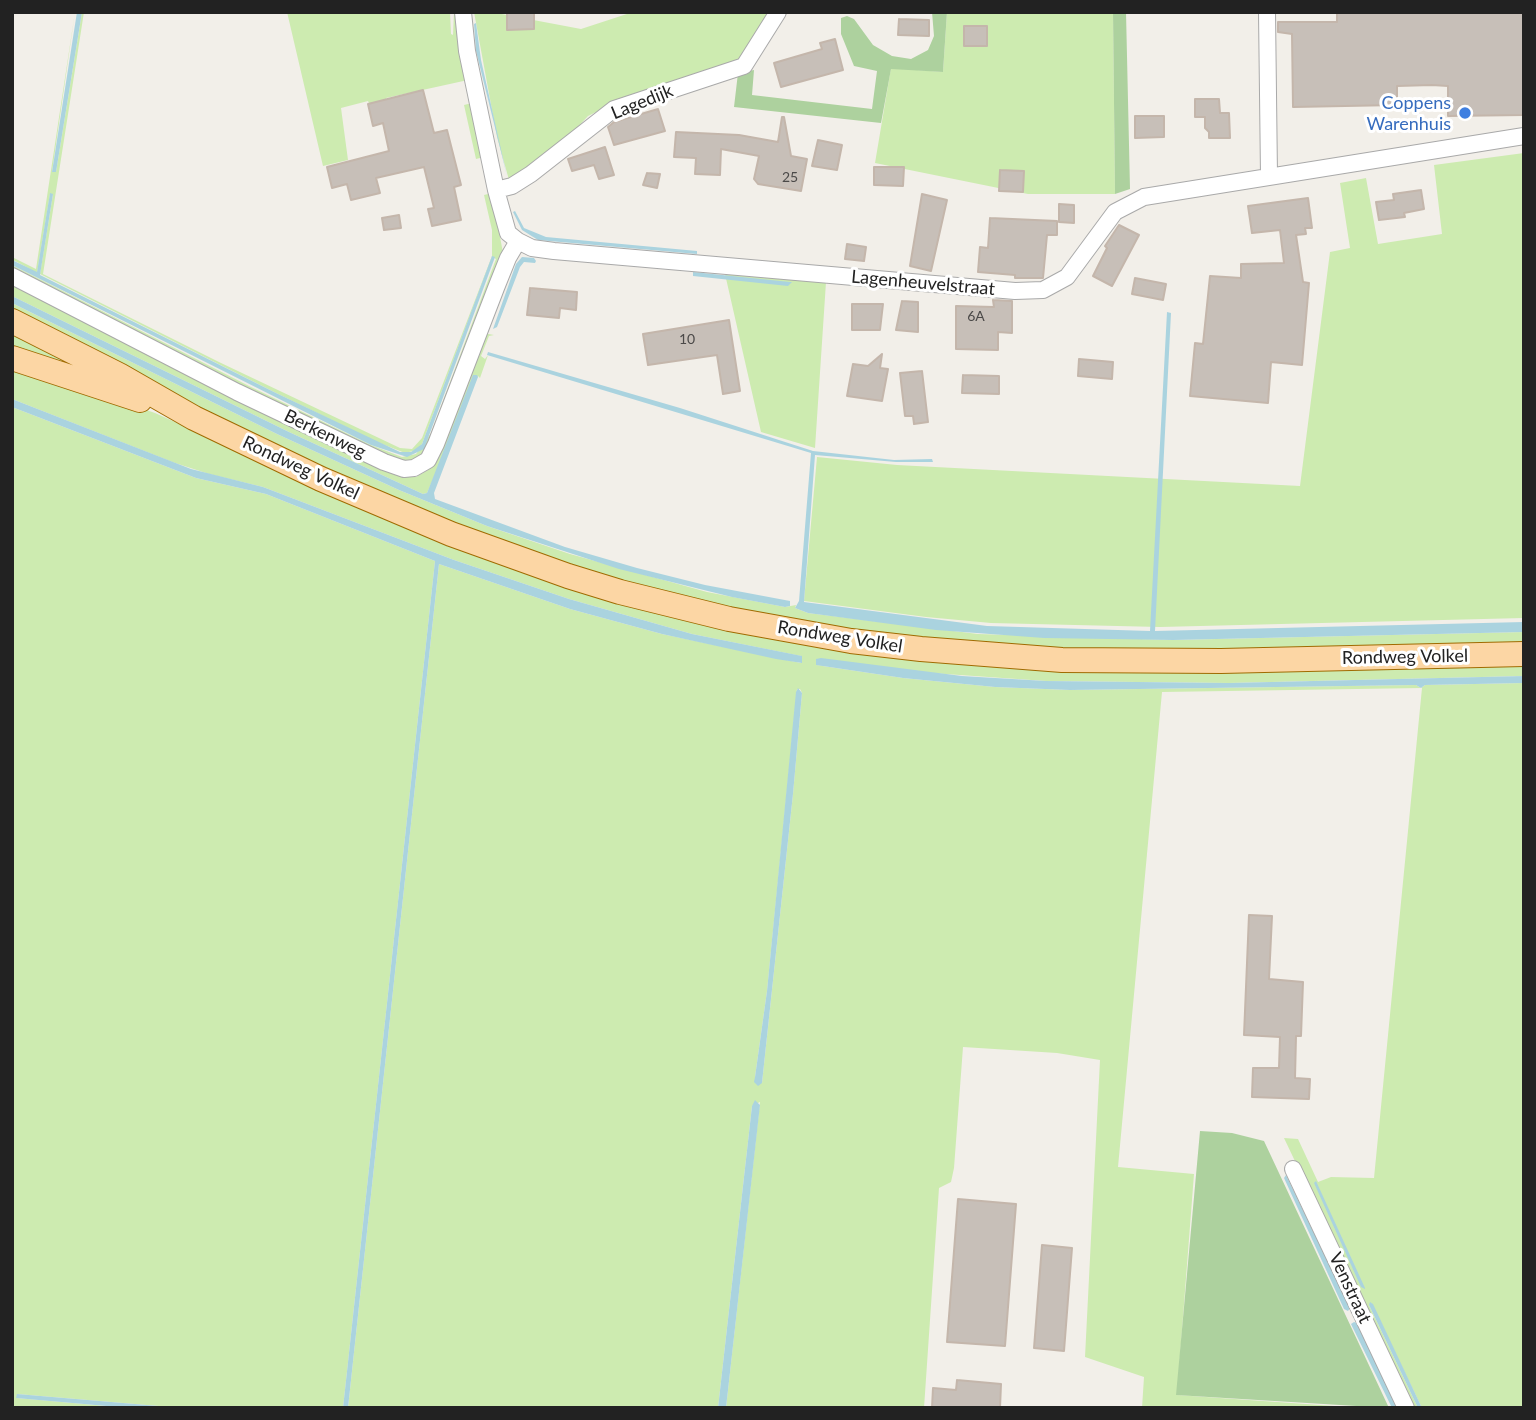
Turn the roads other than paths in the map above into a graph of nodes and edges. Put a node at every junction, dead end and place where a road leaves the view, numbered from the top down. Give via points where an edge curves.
1 (463, 12) edge
2 (779, 12) edge
3 (1267, 12) edge
4 (1524, 136) edge
5 (1269, 176) junction
6 (496, 190) junction
7 (518, 242) junction
8 (12, 276) edge
9 (12, 321) edge
10 (12, 358) edge
11 (194, 418) junction
12 (1524, 654) edge
13 (1293, 1169) dead end
14 (1406, 1408) edge

1 - 6 street
2 - 6 street, Lagedijk via 744,66 614,109 531,174
3 - 5 street
4 - 5 street, Lagenheuvelstraat
5 - 7 street, Lagenheuvelstraat via 1160,193 1128,204 1100,229 1067,277 1036,291 554,251
6 - 7 street via 508,233
7 - 8 street, Berkenweg via 428,460 404,469 237,392
9 - 11 main road, Rondweg Volkel
10 - 11 main road, Rondweg Volkel
11 - 12 main road, Rondweg Volkel via 451,534 568,576 674,606 785,630 921,649 1062,660 1221,662
13 - 14 street, Venstraat

